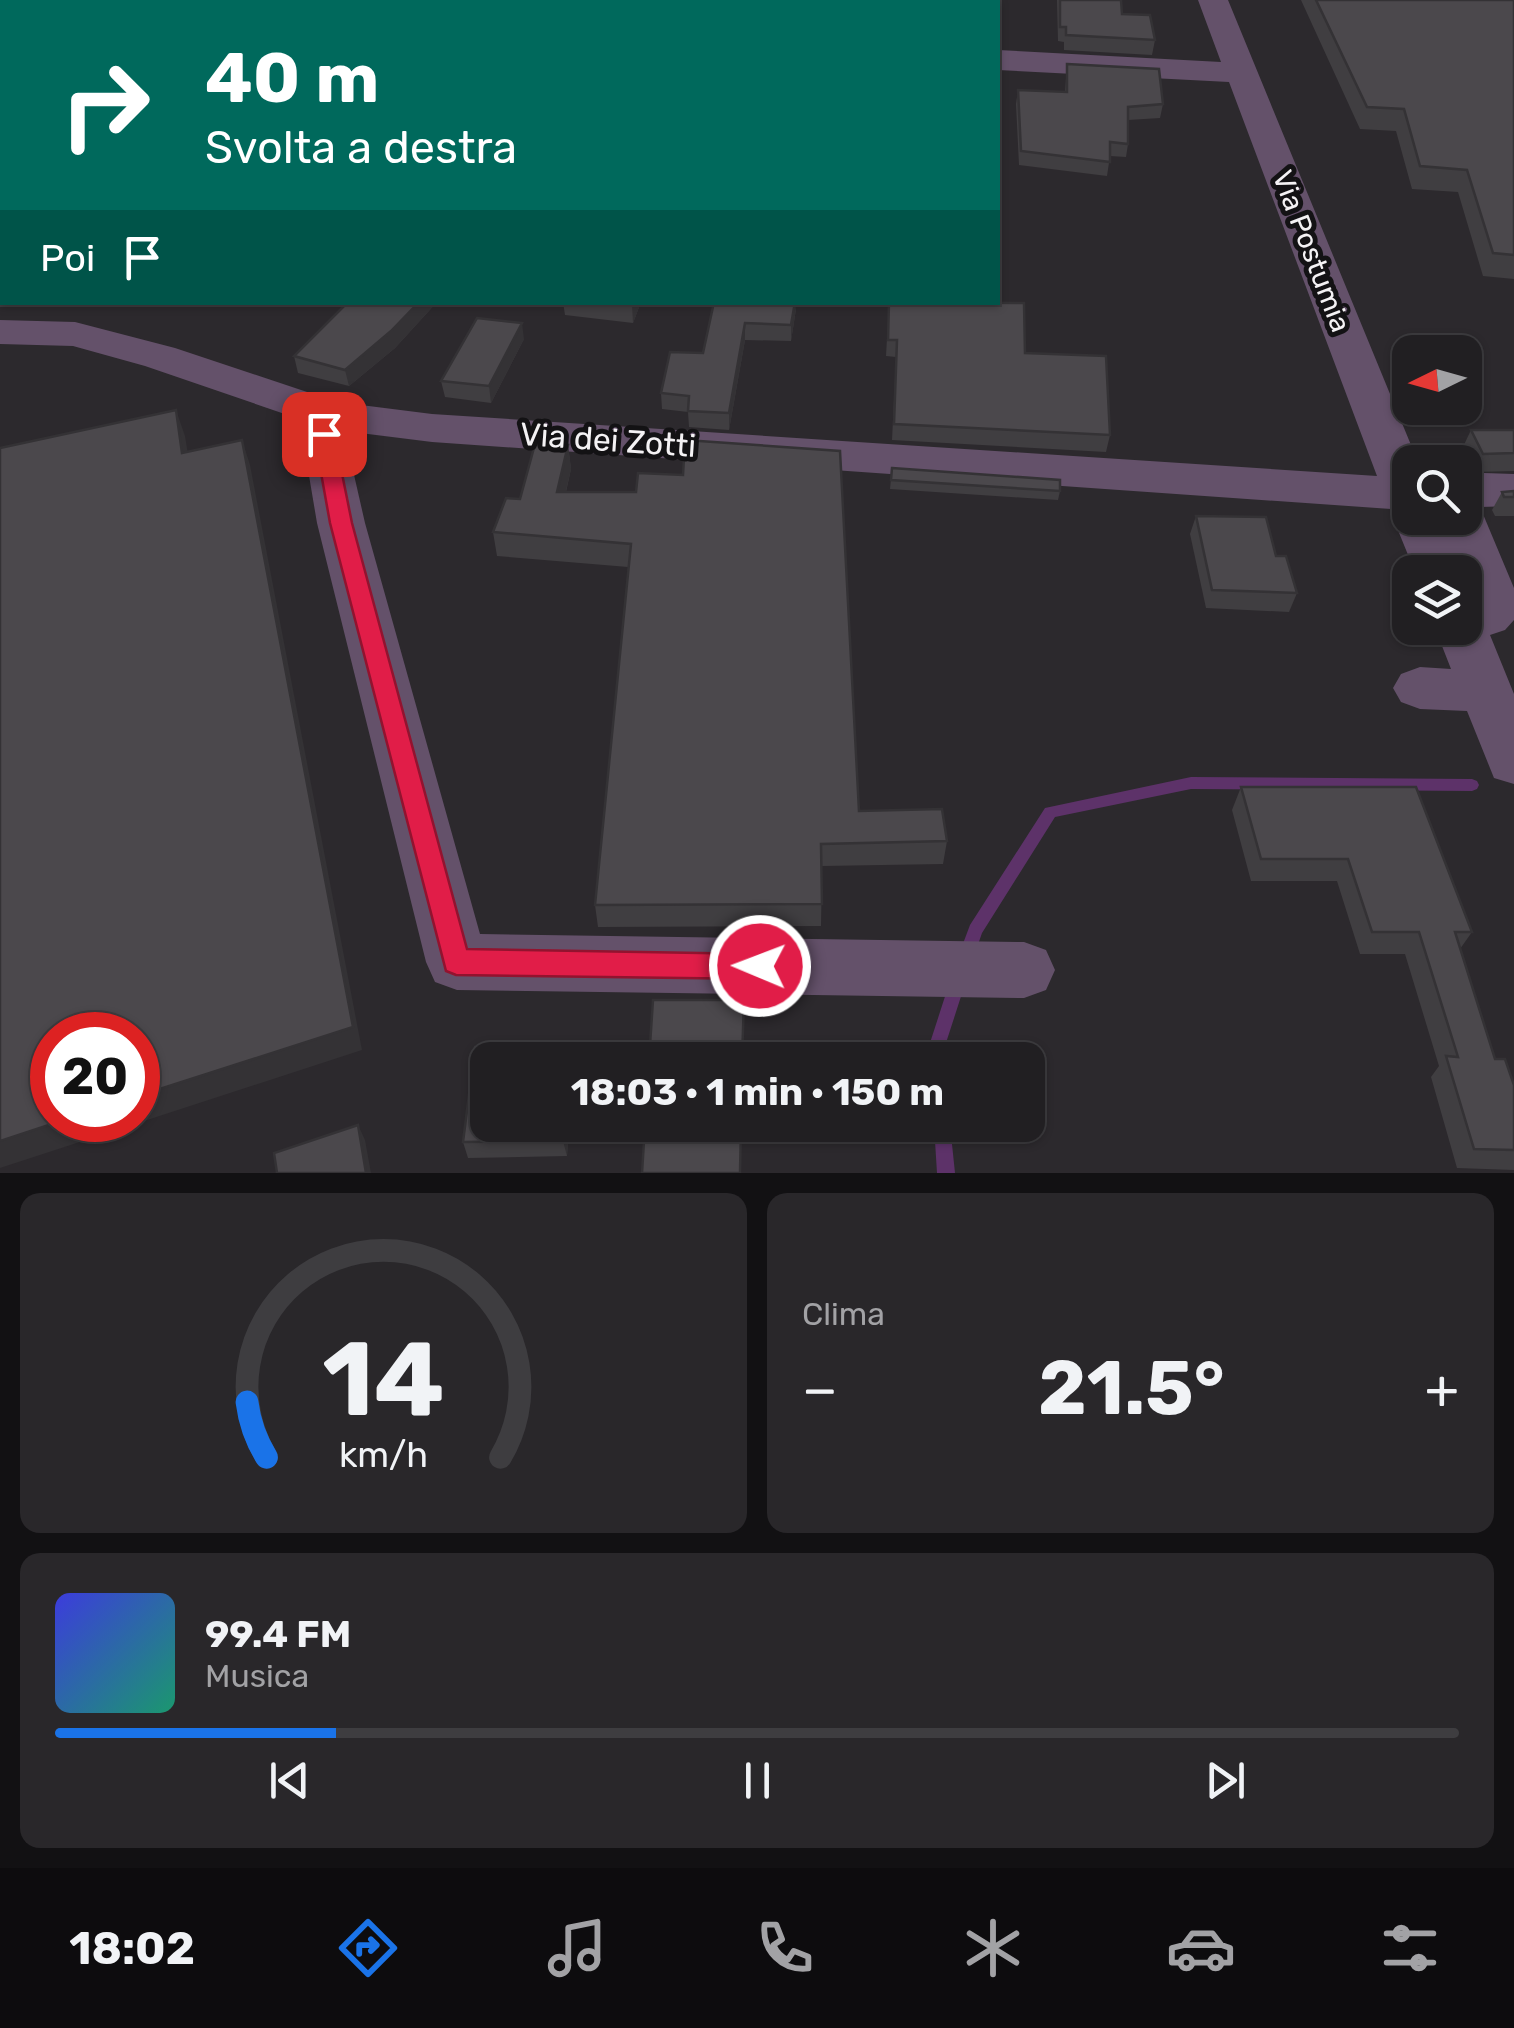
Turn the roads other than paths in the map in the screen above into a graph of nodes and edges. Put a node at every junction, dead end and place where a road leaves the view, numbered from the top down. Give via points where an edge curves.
1 (1214, 0) edge
2 (1000, 60) edge
3 (1242, 73) junction
4 (0, 332) edge
5 (324, 434) dead end
6 (1392, 456) edge
7 (1482, 490) edge
8 (1514, 490) edge
9 (1392, 503) edge
10 (1482, 568) edge
11 (1482, 617) edge
12 (1468, 645) edge
13 (1420, 688) dead end
14 (1486, 691) junction
15 (1514, 762) edge
16 (1024, 970) dead end

1 - 3 street, Via Postumia
2 - 3 street
3 - 6 street, Via Postumia
4 - 9 street, Via dei Zotti via 75,334 332,415 432,428
5 - 16 street via 341,523 456,962
7 - 8 street
10 - 11 street via 1496,607
12 - 14 street
13 - 14 street
14 - 15 street

